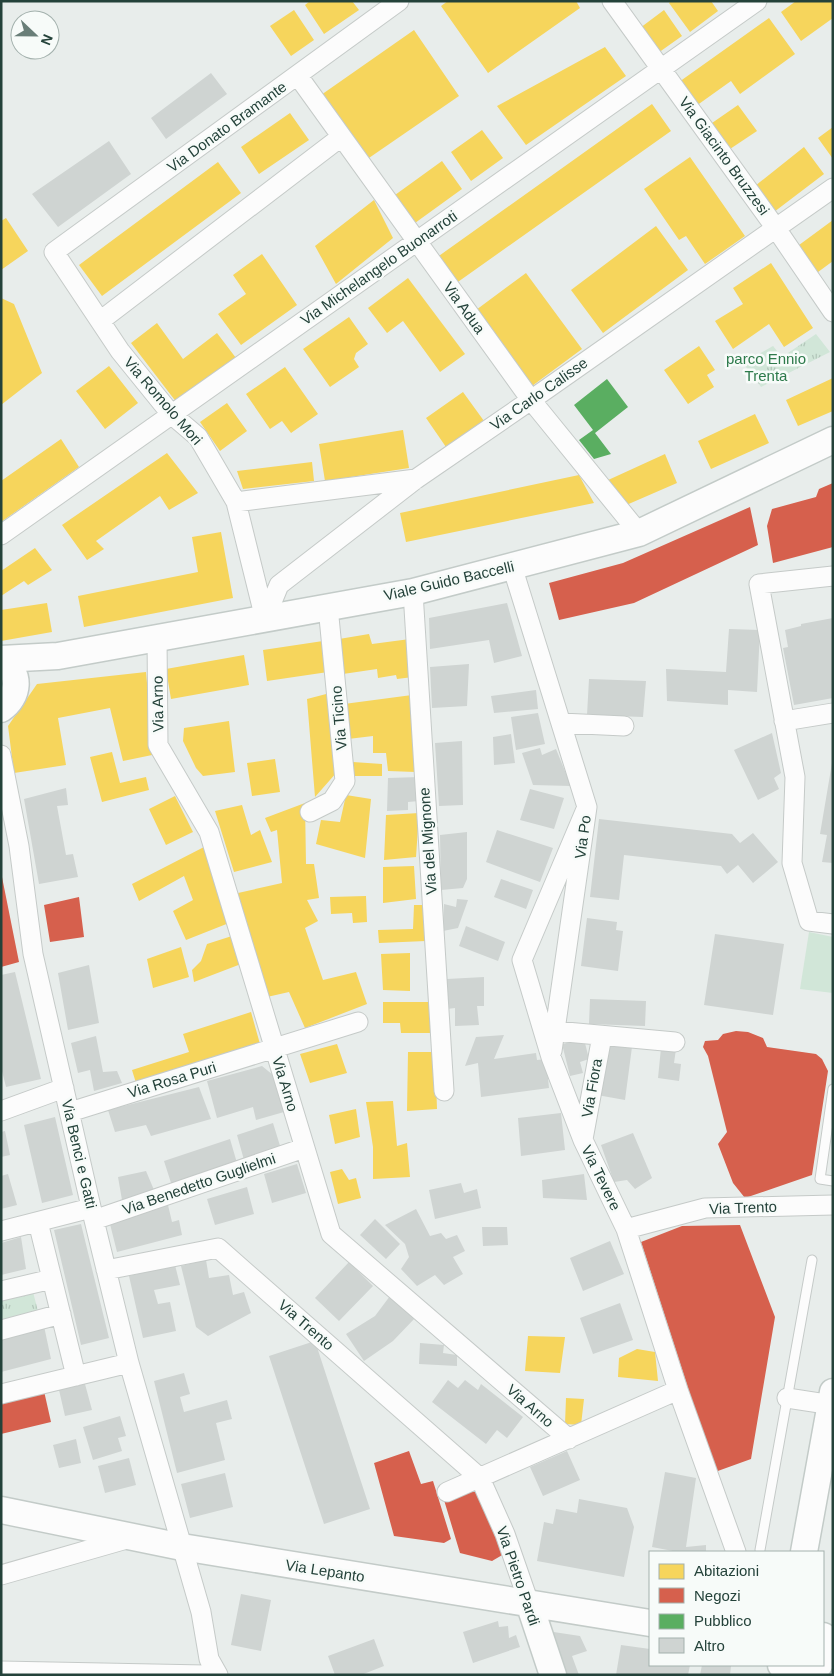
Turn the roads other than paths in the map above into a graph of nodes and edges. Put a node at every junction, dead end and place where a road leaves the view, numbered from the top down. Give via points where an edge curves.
1 (398, 1) edge
2 (612, 1) edge
3 (757, 1) edge
4 (661, 70) junction
5 (298, 76) junction
6 (341, 137) junction
7 (833, 188) edge
8 (776, 227) junction
9 (416, 242) junction
10 (54, 252) joint
11 (833, 312) edge
12 (100, 321) junction
13 (531, 400) junction
14 (171, 414) junction
15 (829, 444) edge
16 (416, 479) junction
17 (236, 502) junction
18 (639, 533) junction
19 (1, 534) edge
20 (512, 566) junction
21 (833, 576) edge
22 (413, 592) junction
23 (328, 607) junction
24 (265, 619) junction
25 (157, 638) junction
26 (58, 656) junction
27 (1, 660) edge
28 (16, 686) junction
29 (1, 709) edge
30 (833, 713) edge
31 (784, 721) junction
32 (561, 723) junction
33 (624, 726) dead end
34 (1, 755) edge
35 (5, 789) edge
36 (587, 807) junction
37 (310, 812) dead end
38 (833, 924) edge
39 (358, 1022) dead end
40 (555, 1031) junction
41 (602, 1036) junction
42 (675, 1042) dead end
43 (274, 1048) junction
44 (551, 1057) junction
45 (64, 1088) junction
46 (833, 1089) edge
47 (444, 1091) dead end
48 (1, 1110) edge
49 (70, 1112) junction
50 (583, 1140) junction
51 (304, 1148) junction
52 (833, 1181) edge
53 (833, 1205) edge
54 (93, 1214) junction
55 (38, 1222) junction
56 (626, 1229) junction
57 (1, 1231) edge
58 (812, 1260) dead end
59 (106, 1270) junction
60 (52, 1278) junction
61 (1, 1291) edge
62 (61, 1314) junction
63 (1, 1330) edge
64 (129, 1363) junction
65 (76, 1376) junction
66 (678, 1390) junction
67 (1, 1394) edge
68 (787, 1398) junction
69 (832, 1400) edge
70 (569, 1439) junction
71 (480, 1478) junction
72 (833, 1486) edge
73 (448, 1492) dead end
74 (1, 1510) edge
75 (133, 1537) junction
76 (182, 1547) junction
77 (760, 1550) dead end
78 (736, 1551) edge
79 (804, 1551) edge
80 (821, 1551) edge
81 (1, 1575) edge
82 (529, 1603) junction
83 (649, 1623) edge
84 (1, 1671) edge
85 (209, 1671) edge
86 (552, 1675) edge

1 - 5 street, Via Donato Bramante
2 - 4 street, Via Giacinto Bruzzesi
3 - 4 street, Via Michelangelo Buonarroti
4 - 8 street, Via Giacinto Bruzzesi
4 - 9 street, Via Michelangelo Buonarroti
5 - 6 street, Via Adua
5 - 10 street, Via Donato Bramante
6 - 9 street, Via Adua
6 - 12 street
7 - 8 street, Via Carlo Calisse
8 - 11 street, Via Giacinto Bruzzesi
8 - 13 street, Via Carlo Calisse
9 - 13 street, Via Adua
9 - 14 street, Via Michelangelo Buonarroti
10 - 12 street, Via Romolo Mori
12 - 14 street, Via Romolo Mori
13 - 16 street, Via Carlo Calisse
13 - 18 street, Via Adua
14 - 17 street, Via Romolo Mori via 198,437
14 - 19 street, Via Michelangelo Buonarroti
15 - 18 street, Viale Guido Baccelli
16 - 17 street
16 - 24 street, Via Carlo Calisse via 279,585
17 - 24 street, Via Romolo Mori
18 - 20 street, Viale Guido Baccelli
20 - 22 street, Viale Guido Baccelli
20 - 32 street, Via Po
21 - 31 street via 759,584
22 - 23 street, Viale Guido Baccelli
22 - 47 street, Via del Mignone
23 - 24 street, Viale Guido Baccelli
23 - 37 street, Via Ticino via 344,781 332,801
24 - 25 street, Viale Guido Baccelli
25 - 26 street, Viale Guido Baccelli
25 - 43 street, Via Arno via 158,745 209,832
26 - 27 street, Viale Guido Baccelli
26 - 28 street, Viale Guido Baccelli
27 - 28 street, Viale Guido Baccelli via 14,672
28 - 29 street, Viale Guido Baccelli via 12,699
30 - 31 street
31 - 38 street via 795,777 792,863 809,921
32 - 33 street
32 - 36 street, Via Po
34 - 35 street, Via Benci e Gatti
35 - 45 street, Via Benci e Gatti via 19,846 33,954
36 - 40 street, Via Po
36 - 44 street, Via Tevere via 522,960
39 - 43 street, Via Rosa Puri
40 - 41 street
40 - 44 street, Via Po
41 - 42 street
41 - 50 street, Via Fiora
43 - 49 street, Via Rosa Puri
43 - 51 street, Via Arno
44 - 50 street, Via Tevere
45 - 48 street
45 - 49 street, Via Benci e Gatti
46 - 52 lane via 820,1179
49 - 54 street, Via Benci e Gatti
50 - 56 street, Via Tevere
51 - 54 street, Via Benedetto Guglielmi
51 - 70 street, Via Arno via 331,1234
53 - 56 street, Via Trento via 705,1208
54 - 55 street, Via Benedetto Guglielmi
54 - 59 street, Via Benci e Gatti
55 - 57 street, Via Benedetto Guglielmi
55 - 60 street
56 - 66 street, Via Tevere
58 - 68 lane
59 - 64 street, Via Benci e Gatti
59 - 71 street, Via Trento via 218,1248
60 - 61 street
60 - 62 street
62 - 63 street
62 - 65 street
64 - 65 street
64 - 76 street, Via Benci e Gatti
65 - 67 street
66 - 70 street
66 - 78 street, Via Tevere
68 - 69 street
68 - 77 lane
69 - 79 street
70 - 71 street
71 - 73 street
71 - 82 street, Via Pietro Pardi via 505,1534
72 - 80 street
74 - 75 street, Via Lepanto
75 - 76 street, Via Lepanto
75 - 81 street
76 - 82 street, Via Lepanto
76 - 85 street, Via Benci e Gatti via 201,1612
82 - 83 street, Via Lepanto
82 - 86 street, Via Pietro Pardi
84 - 85 street

